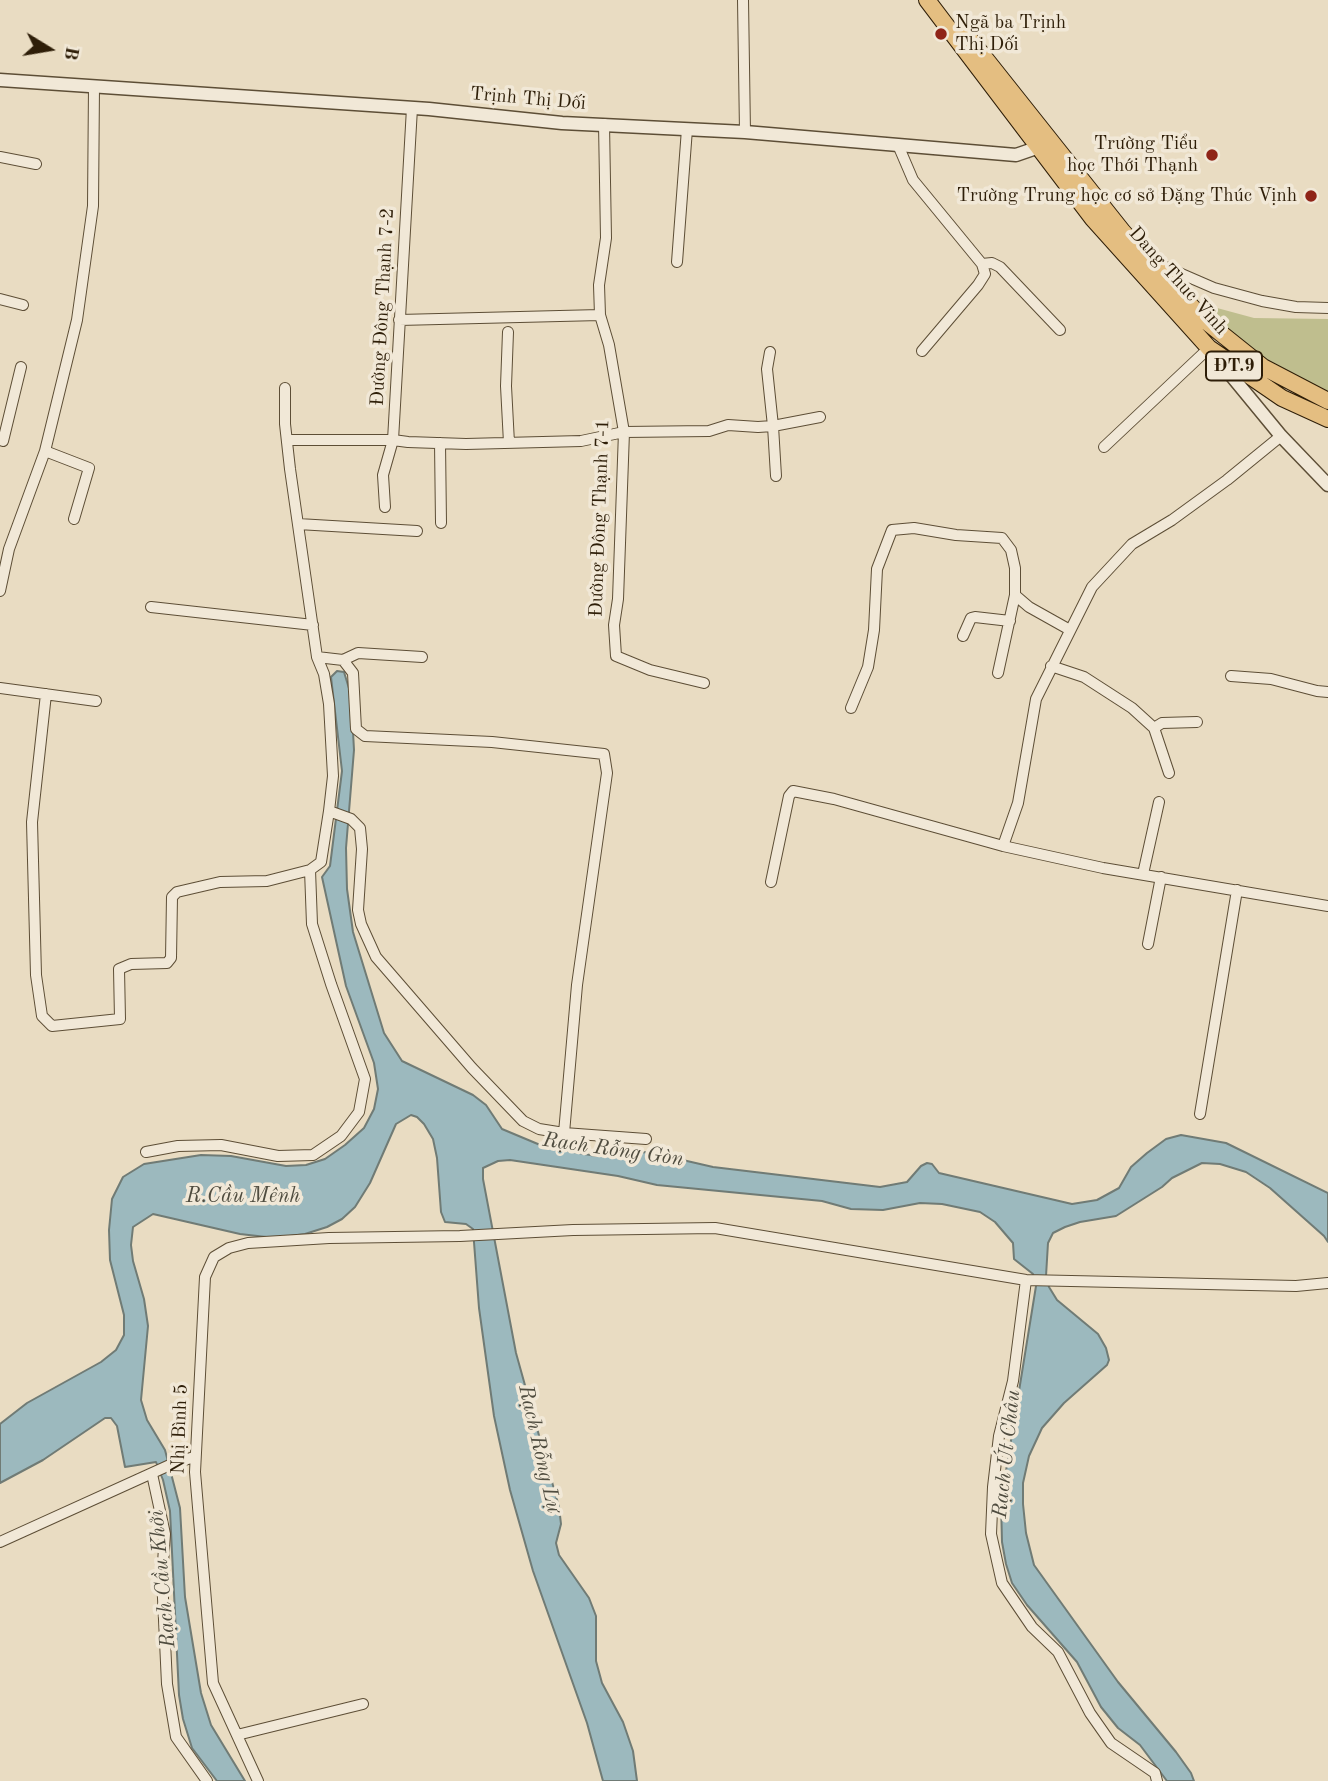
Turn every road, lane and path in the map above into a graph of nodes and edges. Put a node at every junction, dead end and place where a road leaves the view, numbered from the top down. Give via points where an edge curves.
1 (743, 0) edge
2 (927, 0) edge
3 (940, 0) edge
4 (0, 80) edge
5 (94, 86) junction
6 (412, 108) junction
7 (604, 124) junction
8 (687, 129) junction
9 (745, 132) junction
10 (898, 145) junction
11 (1044, 145) junction
12 (0, 157) edge
13 (36, 164) dead end
14 (1144, 257) junction
15 (677, 262) dead end
16 (982, 264) junction
17 (0, 299) edge
18 (23, 305) dead end
19 (1328, 308) edge
20 (600, 315) junction
21 (399, 320) junction
22 (1060, 330) dead end
23 (508, 332) dead end
24 (1209, 348) junction
25 (922, 351) dead end
26 (770, 352) dead end
27 (21, 367) dead end
28 (285, 388) dead end
29 (1328, 401) edge
30 (820, 418) dead end
31 (1328, 419) edge
32 (773, 426) junction
33 (624, 432) junction
34 (1281, 436) junction
35 (288, 440) junction
36 (393, 440) junction
37 (3, 441) dead end
38 (440, 443) junction
39 (509, 443) junction
40 (1104, 447) dead end
41 (45, 451) junction
42 (776, 476) dead end
43 (1328, 485) edge
44 (385, 507) dead end
45 (74, 519) dead end
46 (441, 523) dead end
47 (298, 524) junction
48 (417, 531) dead end
49 (0, 591) edge
50 (1015, 595) junction
51 (151, 607) dead end
52 (1010, 621) junction
53 (313, 625) junction
54 (1070, 630) junction
55 (963, 636) dead end
56 (317, 657) junction
57 (422, 657) dead end
58 (343, 660) junction
59 (1051, 666) junction
60 (998, 673) dead end
61 (1231, 676) dead end
62 (704, 683) dead end
63 (0, 688) edge
64 (1328, 692) edge
65 (46, 694) junction
66 (96, 701) dead end
67 (851, 708) dead end
68 (1197, 722) dead end
69 (1154, 728) junction
70 (1169, 773) dead end
71 (1159, 802) dead end
72 (332, 812) junction
73 (1003, 846) junction
74 (310, 870) junction
75 (1143, 874) junction
76 (1161, 877) junction
77 (771, 882) dead end
78 (1237, 890) junction
79 (1328, 906) edge
80 (1148, 944) dead end
81 (1200, 1114) dead end
82 (564, 1133) junction
83 (646, 1139) dead end
84 (146, 1152) dead end
85 (1029, 1280) junction
86 (1328, 1283) edge
87 (194, 1457) junction
88 (155, 1472) junction
89 (0, 1542) edge
90 (363, 1703) dead end
91 (237, 1735) junction
92 (207, 1781) edge
93 (258, 1781) edge
94 (1157, 1781) edge

1 - 9 street
2 - 11 main road, Dang Thuc Vinh / ĐT.9
3 - 11 main road, Dang Thuc Vinh / ĐT.9
4 - 5 street, Trịnh Thị Dối
5 - 6 street, Trịnh Thị Dối
5 - 41 street via 93,206 77,320
6 - 7 street, Trịnh Thị Dối
6 - 21 street, Đường Đông Thạnh 7-2
7 - 8 street, Trịnh Thị Dối
7 - 20 street, Đường Đông Thạnh 7-1 via 606,238
8 - 9 street, Trịnh Thị Dối
8 - 15 street
9 - 10 street, Trịnh Thị Dối
10 - 11 street, Trịnh Thị Dối via 1016,155
10 - 16 street via 913,180
11 - 14 main road, Dang Thuc Vinh / ĐT.9
11 - 24 main road, Dang Thuc Vinh / ĐT.9 via 1093,219
12 - 13 street
14 - 19 street via 1214,288 1250,298
14 - 29 main road, Dang Thuc Vinh / ĐT.9 via 1239,349
16 - 22 street via 1000,267
16 - 25 street via 985,274 978,285
17 - 18 street
20 - 21 street
20 - 33 street, Đường Đông Thạnh 7-1
21 - 36 street, Đường Đông Thạnh 7-2
23 - 39 street
24 - 31 main road, Dang Thuc Vinh / ĐT.9 via 1282,398
24 - 34 street
24 - 40 street
26 - 32 street via 767,369
27 - 37 street
28 - 35 street
30 - 32 street
32 - 33 street
32 - 42 street
33 - 39 street via 581,441
33 - 62 street, Đường Đông Thạnh 7-1 via 616,656
34 - 43 street
34 - 54 street via 1172,520 1132,544 1093,587
35 - 36 street
35 - 47 street
36 - 38 street
36 - 44 street, Đường Đông Thạnh 7-2 via 383,475
38 - 39 street
38 - 46 street
41 - 45 street via 89,468
41 - 49 street via 9,549
47 - 48 street
47 - 53 street
50 - 52 street
50 - 54 street
50 - 67 street via 1011,550 1002,538 915,528 892,530 877,569 869,667
51 - 53 street
52 - 55 street via 975,617
52 - 60 street
53 - 56 street
54 - 59 street
56 - 58 street
56 - 72 street via 324,674 333,744
57 - 58 street via 358,653
58 - 82 street via 353,673 356,729 365,736 492,742 604,754 607,773 577,985
59 - 69 street via 1084,677
59 - 73 street via 1036,699 1018,803
61 - 64 street
63 - 65 street
65 - 66 street
65 - 74 street via 32,822 36,975 42,1016 52,1026 120,1019 119,969 167,963 171,958 172,897 177,892 220,882 267,881
68 - 69 street via 1162,723
69 - 70 street
71 - 75 street
72 - 74 street via 321,862
72 - 82 street via 360,828 358,910 376,957 523,1121
73 - 75 street
73 - 77 street via 793,791
74 - 84 street via 312,924 365,1079 359,1112 341,1136 313,1155 278,1156 221,1145
75 - 76 street
76 - 78 street
76 - 80 street
78 - 79 street
78 - 81 street
82 - 83 street
85 - 86 street
85 - 87 street, Nhị Bình 5 via 715,1228 248,1242 214,1257 205,1277
85 - 94 street via 993,1487 991,1534 1002,1583 1032,1627 1058,1652 1111,1743 1155,1773
87 - 88 street
87 - 91 street, Nhị Bình 5 via 213,1683
88 - 89 street
88 - 92 street via 165,1534 162,1577 167,1684 176,1737
90 - 91 street
91 - 93 street, Nhị Bình 5

